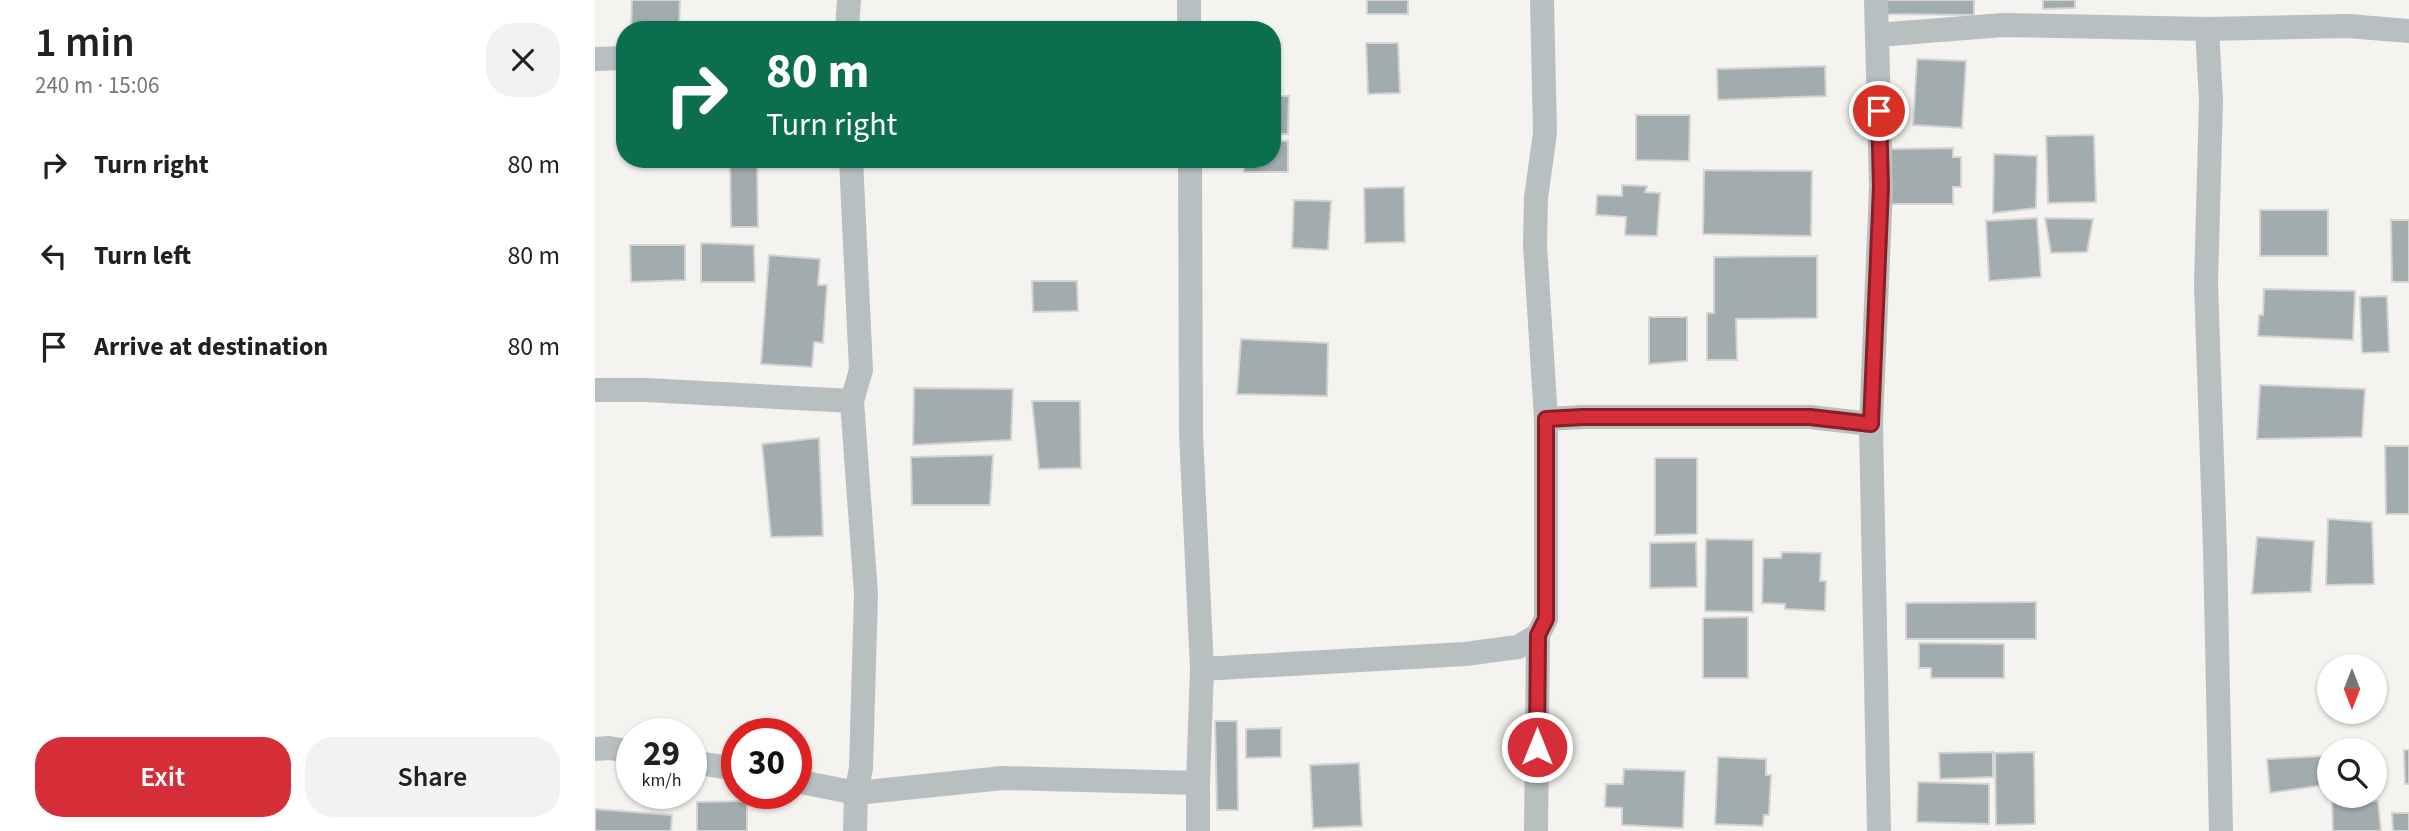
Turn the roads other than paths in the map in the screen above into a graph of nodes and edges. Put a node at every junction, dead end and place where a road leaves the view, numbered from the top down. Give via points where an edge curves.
1 (849, 0) edge
2 (1189, 0) edge
3 (1542, 0) edge
4 (1876, 0) edge
5 (848, 21) edge
6 (1189, 21) edge
7 (2207, 29) junction
8 (2409, 31) edge
9 (1877, 35) junction
10 (616, 58) edge
11 (595, 59) edge
12 (851, 168) edge
13 (1190, 168) edge
14 (595, 390) edge
15 (852, 401) junction
16 (1546, 419) junction
17 (1871, 424) junction
18 (1538, 635) junction
19 (1202, 669) junction
20 (595, 749) edge
21 (616, 749) edge
22 (1198, 783) junction
23 (812, 784) edge
24 (856, 793) junction
25 (855, 831) edge
26 (1198, 831) edge
27 (1536, 831) edge
28 (1879, 831) edge
29 (2221, 831) edge

1 - 5 street
2 - 6 street
3 - 16 street via 1545,133 1535,198 1535,245
4 - 9 street
7 - 8 street via 2348,26
7 - 9 street via 2003,25
7 - 29 street via 2206,284
9 - 17 street via 1881,187
10 - 11 street
12 - 15 street via 861,370
13 - 19 street via 1192,434
14 - 15 street
15 - 24 street via 866,594 861,768
16 - 17 street via 1810,417
16 - 18 street via 1546,619
17 - 28 street
18 - 19 street via 1517,647 1465,654
18 - 27 street
19 - 22 street
20 - 21 street
22 - 24 street via 1003,778
22 - 26 street
23 - 24 street
24 - 25 street

